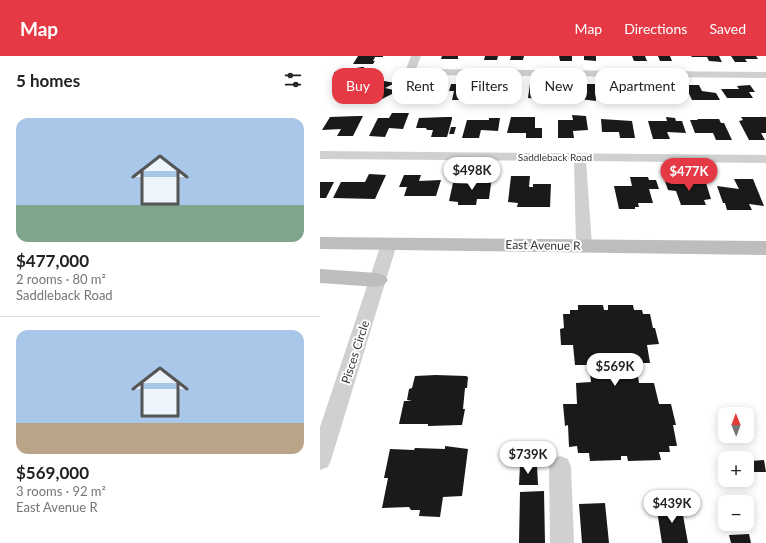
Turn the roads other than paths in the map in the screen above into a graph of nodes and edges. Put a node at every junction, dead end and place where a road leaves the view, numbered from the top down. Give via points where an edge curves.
1 (416, 56) edge
2 (766, 74) edge
3 (320, 155) edge
4 (580, 158) junction
5 (766, 159) edge
6 (320, 243) edge
7 (389, 244) junction
8 (584, 245) junction
9 (766, 248) edge
10 (320, 276) edge
11 (377, 280) junction
12 (324, 433) edge
13 (320, 460) edge
14 (560, 467) dead end
15 (562, 543) edge

1 - 2 street via 410,72
3 - 4 street, Saddleback Road
4 - 5 street, Saddleback Road
4 - 8 street
6 - 7 main road, East Avenue R
7 - 8 main road, East Avenue R
7 - 11 street, Pisces Circle
8 - 9 main road, East Avenue R
10 - 11 main road
11 - 12 street, Pisces Circle
12 - 13 street, Pisces Circle
14 - 15 street

